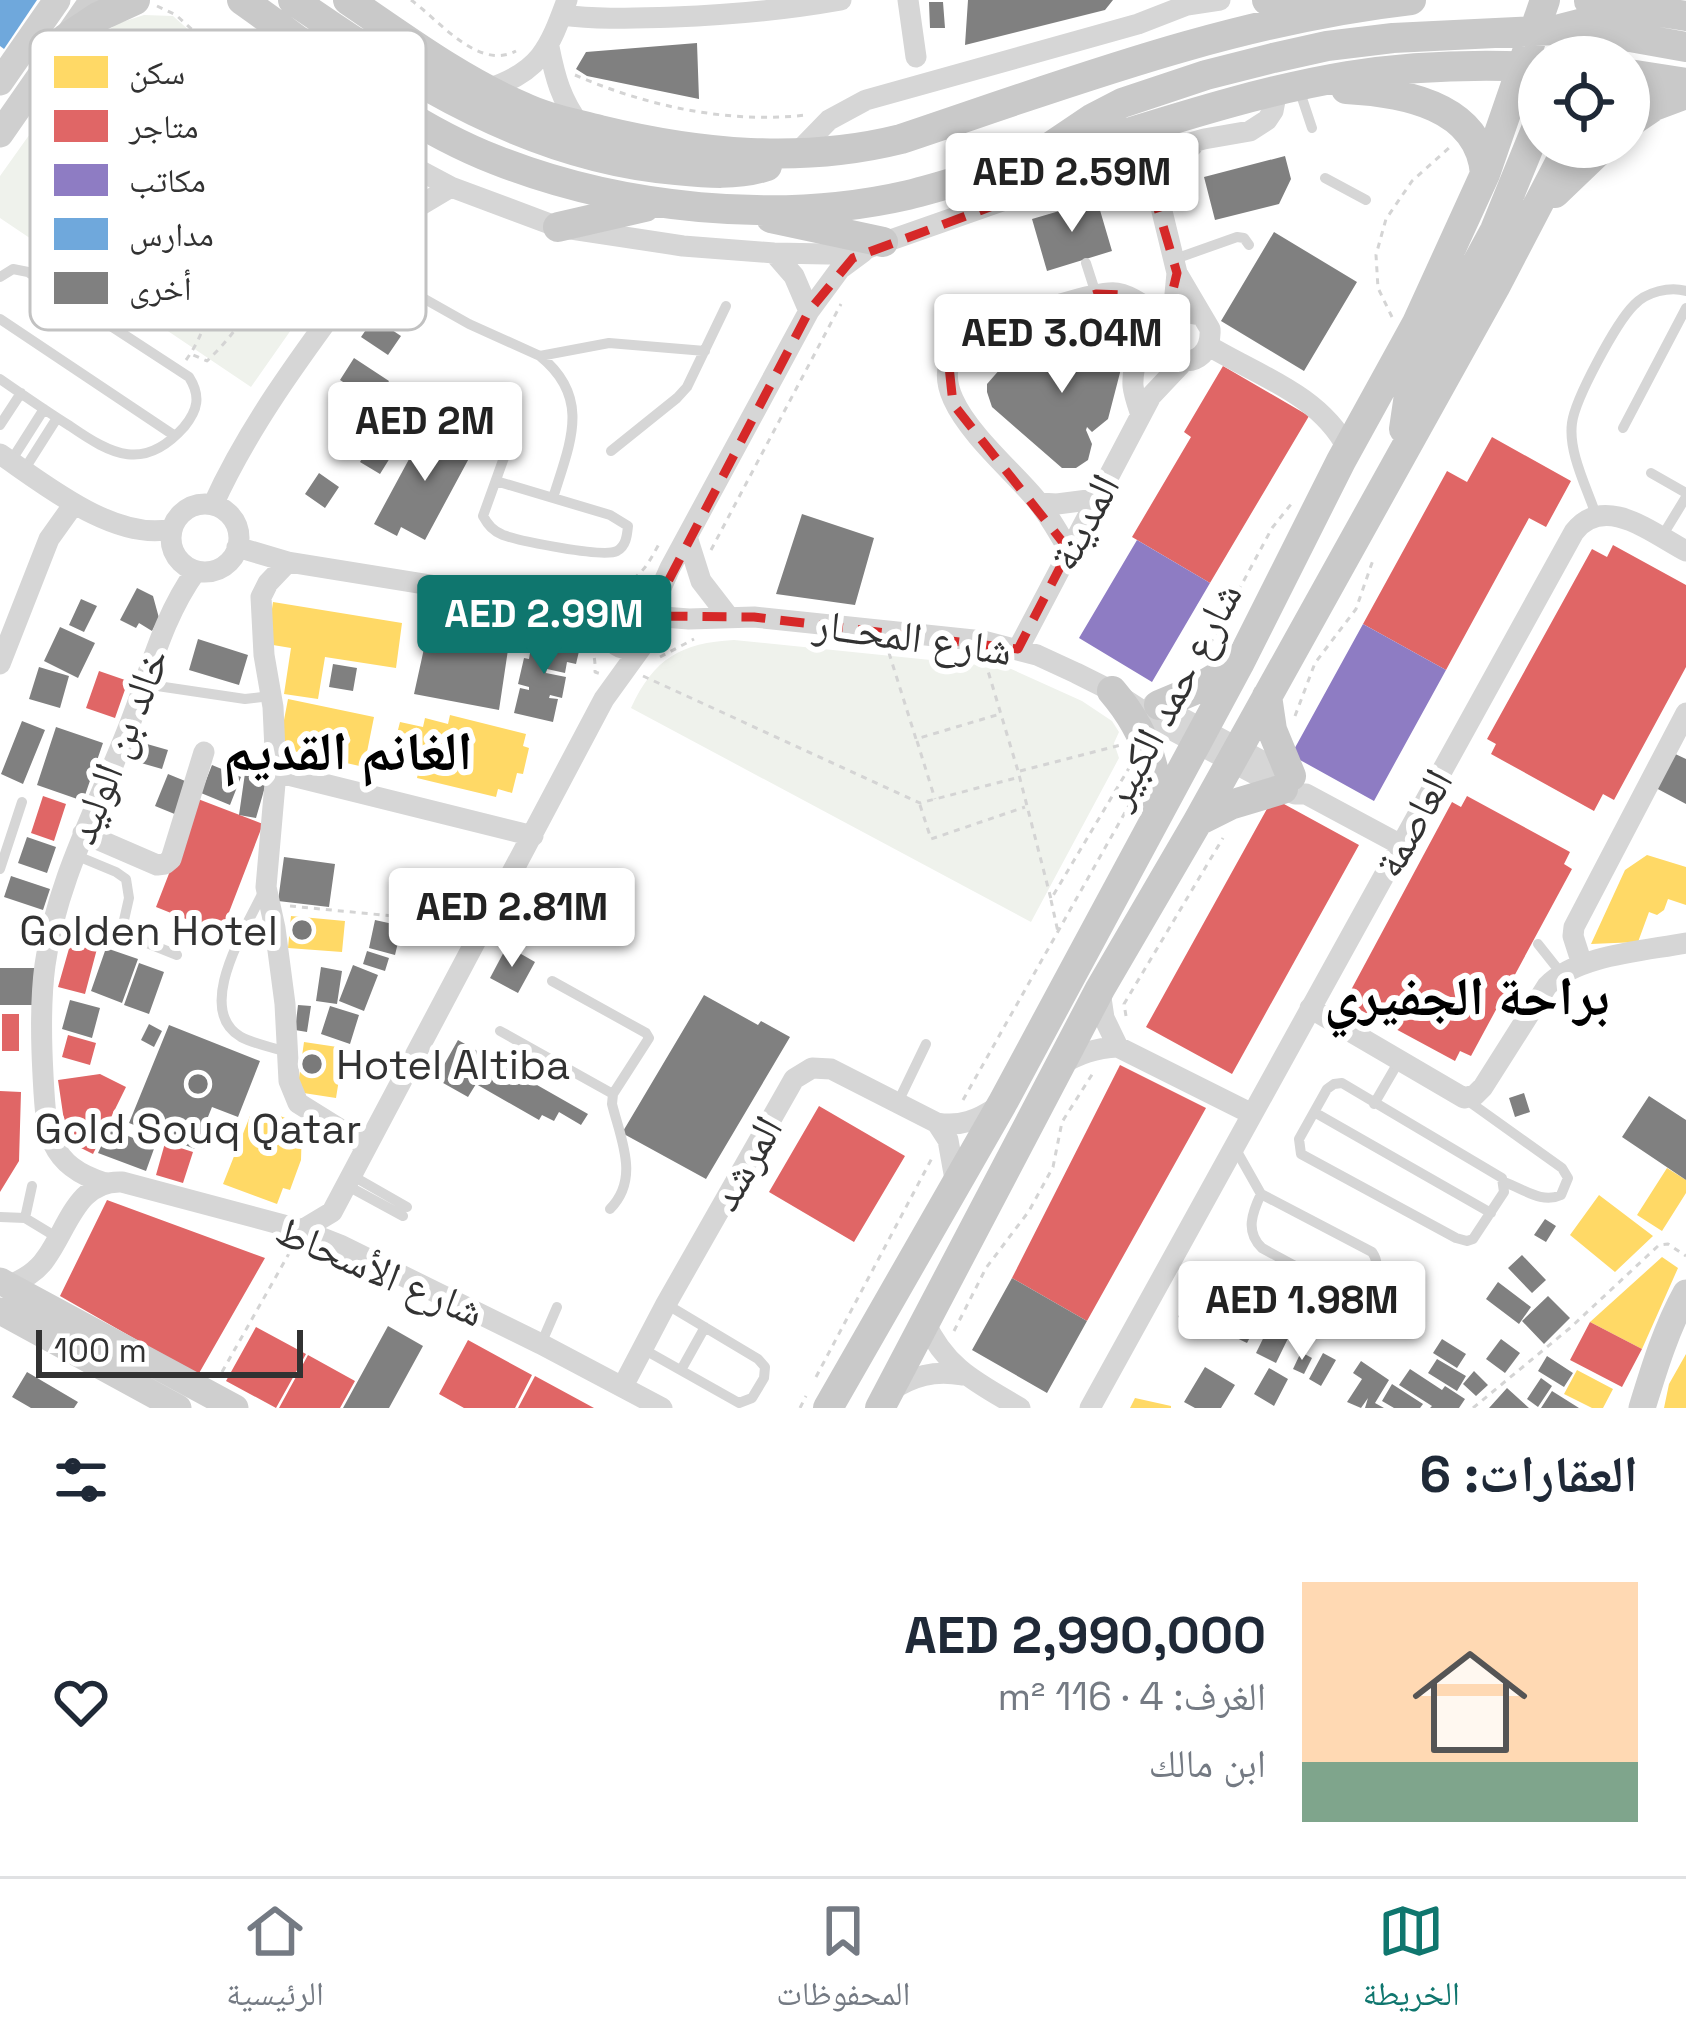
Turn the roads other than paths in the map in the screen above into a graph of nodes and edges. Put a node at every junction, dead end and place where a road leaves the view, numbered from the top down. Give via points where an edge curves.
1 (57, 0) edge
2 (93, 0) edge
3 (135, 0) edge
4 (242, 0) edge
5 (348, 0) edge
6 (841, 0) edge
7 (908, 0) edge
8 (1149, 0) edge
9 (1220, 0) edge
10 (1267, 0) edge
11 (1411, 0) edge
12 (1548, 0) edge
13 (1183, 3) edge
14 (782, 5) edge
15 (565, 8) edge
16 (285, 12) edge
17 (1319, 14) junction
18 (1686, 16) edge
19 (1138, 24) junction
20 (1582, 27) edge
21 (36, 30) edge
22 (72, 30) edge
23 (79, 30) edge
24 (318, 30) edge
25 (394, 30) edge
26 (1534, 33) junction
27 (1534, 36) edge
28 (30, 39) edge
29 (1686, 47) edge
30 (426, 51) edge
31 (547, 57) junction
32 (916, 57) dead end
33 (1518, 66) edge
34 (1650, 77) edge
35 (0, 82) edge
36 (1686, 83) edge
37 (426, 88) edge
38 (1287, 88) junction
39 (488, 89) junction
40 (30, 91) edge
41 (1686, 94) edge
42 (1518, 95) edge
43 (1650, 109) edge
44 (426, 123) edge
45 (580, 124) junction
46 (1312, 128) dead end
47 (0, 134) edge
48 (1196, 142) junction
49 (795, 155) junction
50 (1036, 158) junction
51 (1520, 168) edge
52 (1557, 168) edge
53 (1581, 168) edge
54 (426, 173) edge
55 (1485, 174) junction
56 (1076, 175) junction
57 (1325, 178) dead end
58 (451, 187) junction
59 (1159, 199) junction
60 (1366, 200) dead end
61 (426, 202) edge
62 (663, 203) junction
63 (742, 209) junction
64 (1534, 214) junction
65 (557, 227) junction
66 (875, 245) junction
67 (1249, 245) dead end
68 (774, 253) junction
69 (1086, 262) dead end
70 (1176, 266) junction
71 (30, 273) edge
72 (0, 277) edge
73 (1686, 291) edge
74 (1096, 294) junction
75 (426, 299) edge
76 (1131, 299) junction
77 (726, 306) dead end
78 (1686, 308) edge
79 (809, 311) junction
80 (1200, 315) junction
81 (1169, 319) junction
82 (0, 320) edge
83 (117, 330) edge
84 (323, 330) edge
85 (1209, 346) junction
86 (705, 351) junction
87 (1175, 355) junction
88 (540, 356) junction
89 (1, 383) edge
90 (21, 393) junction
91 (1146, 406) junction
92 (44, 409) junction
93 (57, 418) junction
94 (0, 425) edge
95 (1623, 428) dead end
96 (176, 436) junction
97 (1404, 447) junction
98 (1347, 448) junction
99 (611, 451) dead end
100 (506, 452) dead end
101 (12, 462) edge
102 (1651, 473) dead end
103 (496, 481) junction
104 (1686, 495) edge
105 (553, 498) junction
106 (1096, 499) junction
107 (1039, 503) junction
108 (74, 504) junction
109 (213, 505) junction
110 (1596, 515) junction
111 (172, 529) junction
112 (1661, 538) junction
113 (688, 540) junction
114 (237, 547) junction
115 (1069, 550) junction
116 (1686, 550) edge
117 (288, 562) junction
118 (670, 568) junction
119 (196, 571) junction
120 (619, 599) junction
121 (565, 615) junction
122 (650, 616) junction
123 (708, 621) junction
124 (608, 636) junction
125 (1018, 649) junction
126 (648, 654) junction
127 (0, 664) edge
128 (1239, 664) junction
129 (144, 684) junction
130 (1112, 691) junction
131 (270, 696) junction
132 (1267, 696) junction
133 (604, 699) junction
134 (1160, 705) junction
135 (1686, 716) edge
136 (1199, 735) junction
137 (204, 752) dead end
138 (1235, 754) junction
139 (277, 772) junction
140 (1294, 786) junction
141 (1147, 801) junction
142 (22, 802) dead end
143 (1198, 821) junction
144 (533, 836) junction
145 (79, 844) junction
146 (1401, 845) junction
147 (0, 869) edge
148 (267, 896) junction
149 (1686, 943) edge
150 (1538, 944) dead end
151 (177, 955) dead end
152 (1563, 974) junction
153 (552, 982) dead end
154 (1100, 989) junction
155 (1310, 1008) junction
156 (500, 1031) dead end
157 (926, 1044) dead end
158 (1118, 1047) junction
159 (289, 1053) junction
160 (1400, 1061) junction
161 (1059, 1065) junction
162 (613, 1094) junction
163 (1469, 1096) junction
164 (898, 1102) junction
165 (1002, 1104) junction
166 (1374, 1104) junction
167 (1314, 1112) junction
168 (1252, 1114) junction
169 (937, 1123) junction
170 (367, 1146) junction
171 (1234, 1146) junction
172 (348, 1180) junction
173 (1504, 1182) junction
174 (32, 1186) dead end
175 (956, 1188) junction
176 (95, 1189) junction
177 (1262, 1194) junction
178 (610, 1209) dead end
179 (405, 1211) dead end
180 (332, 1212) junction
181 (1490, 1213) junction
182 (0, 1217) edge
183 (25, 1218) junction
184 (302, 1231) junction
185 (58, 1238) junction
186 (340, 1244) junction
187 (3, 1293) edge
188 (1686, 1293) edge
189 (666, 1304) junction
190 (557, 1307) dead end
191 (925, 1322) junction
192 (705, 1327) junction
193 (541, 1344) junction
194 (643, 1348) junction
195 (681, 1370) junction
196 (962, 1375) junction
197 (623, 1386) junction
198 (885, 1400) edge
199 (178, 1408) edge
200 (235, 1408) edge
201 (662, 1408) edge
202 (828, 1408) edge
203 (1020, 1408) edge
204 (1090, 1408) edge
205 (1642, 1408) edge

1 - 21 street
2 - 22 street
3 - 23 main road
4 - 16 main road
5 - 25 main road
6 - 14 street
7 - 32 street
8 - 19 street
9 - 13 street
10 - 17 main road
11 - 17 main road
12 - 20 main road
12 - 26 main road, شارع حمد الكبير
13 - 19 street
14 - 15 street via 621,19
15 - 31 street
16 - 24 main road
17 - 49 main road via 1179,47 901,140
18 - 20 main road
19 - 49 street via 866,100
20 - 26 main road
20 - 29 main road
26 - 27 main road, شارع حمد الكبير
26 - 50 main road via 1376,39 1273,58 1122,104
28 - 35 street
30 - 39 main road
31 - 39 street
31 - 45 street
33 - 38 main road via 1416,68
34 - 36 main road
37 - 49 main road via 555,145 641,166 757,169
38 - 46 lane
38 - 48 street via 1258,126
38 - 50 main road
38 - 55 main road via 1381,91 1427,103 1469,131
39 - 45 main road
40 - 47 street
41 - 43 main road
42 - 55 main road, شارع حمد الكبير
44 - 62 main road via 476,152 564,183
45 - 49 main road via 701,148
48 - 56 street
48 - 59 street via 1175,162
50 - 63 main road via 906,195
51 - 97 main road via 1419,371
52 - 64 main road, شارع حمد الكبير
53 - 64 main road
54 - 58 street
55 - 98 main road, شارع حمد الكبير via 1417,323
56 - 59 street via 1123,176
56 - 66 street
57 - 60 lane
58 - 61 street
58 - 65 street
59 - 70 street
62 - 63 main road
62 - 65 main road
63 - 66 main road
64 - 97 main road, شارع حمد الكبير
65 - 68 street
66 - 68 street
66 - 79 street via 840,269
67 - 70 lane via 1237,237
68 - 79 street
69 - 74 lane
70 - 80 street
70 - 81 street
71 - 72 lane via 13,268
73 - 110 lane via 1658,292 1632,307 1576,406 1572,440
74 - 76 street
74 - 107 street via 979,332 949,366 953,404
75 - 88 lane
76 - 81 street
76 - 91 street via 1144,326 1133,387
77 - 86 lane
78 - 95 lane
79 - 113 street
80 - 81 street
80 - 85 street
81 - 87 street via 1162,331
82 - 96 lane
83 - 96 lane via 196,388 195,411
84 - 109 street via 238,453
85 - 87 street via 1195,360
85 - 98 street via 1305,401
86 - 88 lane via 609,343
86 - 99 lane via 677,398
87 - 91 street, المدينة
88 - 105 lane via 558,370 573,407
89 - 90 lane
90 - 92 lane
90 - 94 lane
91 - 106 street, المدينة
92 - 93 lane
92 - 101 lane
93 - 96 lane via 118,454 150,452
93 - 101 lane
97 - 132 main road, شارع حمد الكبير
98 - 128 main road, شارع حمد الكبير
100 - 103 lane
101 - 108 street
102 - 104 lane
103 - 105 lane
103 - 105 lane via 483,516 500,534 587,552 621,549 628,526 622,520
104 - 112 lane
106 - 107 street
106 - 115 street, المدينة
107 - 115 street
108 - 111 street via 111,521
108 - 127 street via 49,539
109 - 111 street via 188,508
109 - 114 street via 234,521
110 - 112 street
110 - 146 street, العاصمة via 1574,532
111 - 119 street via 175,555
112 - 116 street
113 - 118 street
113 - 123 street
114 - 117 street
114 - 119 street via 222,568
115 - 125 street, المدينة
117 - 121 street
117 - 131 street via 262,597
118 - 120 street
118 - 122 street
119 - 129 street, خالد بن الوليد via 171,610
120 - 121 street
120 - 122 street
120 - 124 street
121 - 124 street
122 - 123 street, شارع المحــار
122 - 126 street
123 - 125 street, شارع المحــار
123 - 126 street, شارع المحــار
124 - 126 street via 624,650
124 - 133 street
125 - 130 street, شارع المحــار
126 - 133 street
128 - 134 main road
128 - 136 main road, شارع حمد الكبير
129 - 131 lane
129 - 145 street, خالد بن الوليد
130 - 134 street, شارع المحــار
130 - 136 street, شارع المحــار
130 - 141 main road via 1143,736 1156,779
131 - 139 street
132 - 138 main road, شارع حمد الكبير
132 - 140 main road
133 - 144 street
134 - 136 street, شارع المحــار
135 - 152 street via 1574,927
136 - 138 street, شارع المحــار
136 - 141 main road, شارع حمد الكبير
137 - 145 street via 165,864
138 - 140 street, شارع المحــار
138 - 143 main road, شارع حمد الكبير
139 - 144 street
139 - 148 street
140 - 143 main road
140 - 146 street, شارع المحــار
141 - 165 main road, شارع حمد الكبير
142 - 147 lane
143 - 154 main road, شارع حمد الكبير
144 - 170 street
145 - 151 lane via 126,879 127,932
145 - 176 street, خالد بن الوليد via 45,961 41,1027 48,1132 58,1154
146 - 155 street, العاصمة
148 - 159 street
148 - 159 lane via 222,981 220,1006 242,1038
149 - 152 street
150 - 152 lane
152 - 163 street
153 - 162 lane via 649,1038
154 - 158 street
154 - 161 main road, شارع حمد الكبير
155 - 160 street
155 - 168 street, العاصمة
156 - 162 lane
157 - 164 lane
158 - 161 street
158 - 168 street
159 - 170 street via 298,1103
160 - 163 street
160 - 166 lane
161 - 191 main road, شارع حمد الكبير
162 - 178 lane via 628,1167
163 - 173 lane via 1568,1178 1551,1199
164 - 169 street, المرشد
164 - 189 street, المرشد via 831,1069 794,1079
165 - 169 street via 966,1123
165 - 175 main road, شارع حمد الكبير
166 - 167 lane via 1338,1083
166 - 173 lane
167 - 181 lane
167 - 181 lane via 1298,1143 1305,1158 1462,1241 1477,1235
168 - 171 street, العاصمة
169 - 175 street
170 - 172 street
171 - 177 lane
171 - 204 street, العاصمة
172 - 179 lane
172 - 180 street
173 - 181 lane
174 - 183 lane
175 - 202 main road, شارع حمد الكبير
176 - 184 street, شارع الأسحاط via 122,1183
176 - 185 street
177 - 177 lane via 1372,1252 1378,1268 1364,1292 1352,1297 1262,1248 1251,1223
180 - 184 street
180 - 186 street
182 - 183 lane
183 - 185 lane
184 - 186 street, شارع الأسحاط
185 - 187 street via 40,1266
186 - 193 street, شارع الأسحاط
187 - 199 street
187 - 200 street
188 - 205 street
189 - 192 lane
189 - 194 street, المرشد
190 - 193 lane
191 - 196 street
191 - 198 main road, شارع حمد الكبير
192 - 195 lane
192 - 195 lane via 763,1362 764,1378 744,1403
193 - 197 street, شارع الأسحاط
194 - 195 lane
194 - 197 street, المرشد
196 - 198 street via 919,1376
196 - 203 street
197 - 201 street, شارع الأسحاط

